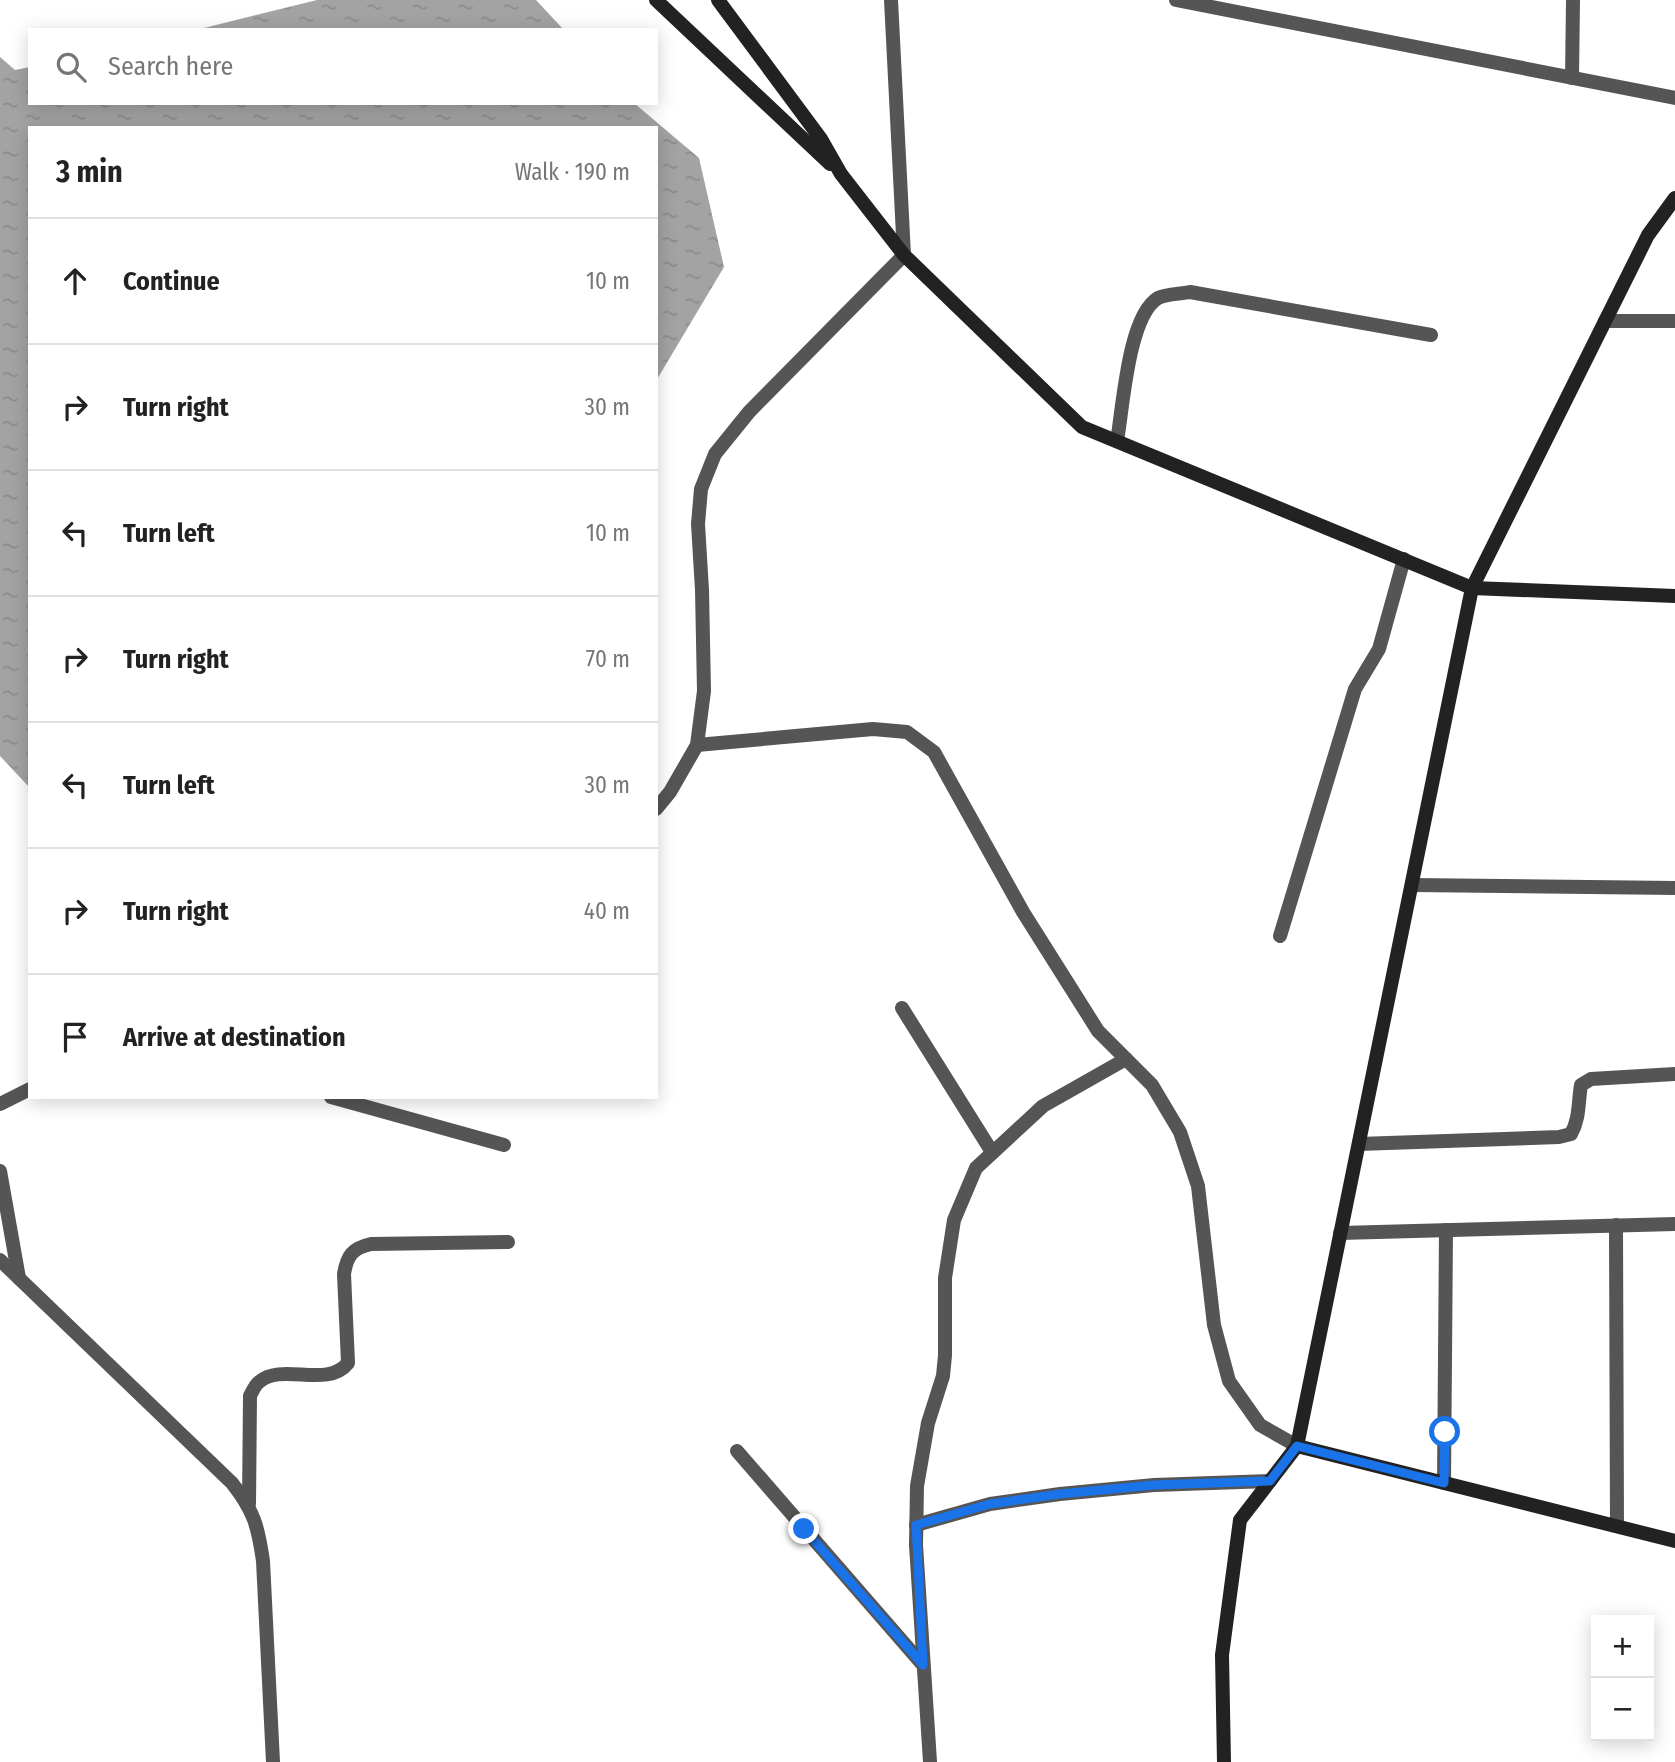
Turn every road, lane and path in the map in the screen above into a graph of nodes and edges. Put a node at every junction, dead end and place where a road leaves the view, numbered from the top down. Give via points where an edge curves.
1 (656, 0) edge
2 (718, 0) edge
3 (891, 0) edge
4 (1176, 0) edge
5 (1573, 0) edge
6 (1572, 78) junction
7 (1675, 98) edge
8 (841, 174) junction
9 (1675, 198) edge
10 (904, 255) junction
11 (1605, 321) junction
12 (1675, 321) edge
13 (1431, 335) dead end
14 (1117, 441) junction
15 (1404, 559) junction
16 (1472, 588) junction
17 (1675, 596) edge
18 (697, 745) junction
19 (658, 807) edge
20 (1412, 885) junction
21 (1675, 888) edge
22 (1280, 936) dead end
23 (901, 1008) dead end
24 (1126, 1059) junction
25 (1675, 1074) edge
26 (28, 1090) edge
27 (338, 1099) edge
28 (0, 1104) edge
29 (1359, 1143) junction
30 (505, 1145) dead end
31 (992, 1152) junction
32 (0, 1171) edge
33 (1675, 1224) edge
34 (1616, 1225) junction
35 (1446, 1230) junction
36 (1340, 1233) junction
37 (508, 1242) dead end
38 (0, 1260) edge
39 (19, 1278) junction
40 (1297, 1446) junction
41 (737, 1451) dead end
42 (1270, 1481) junction
43 (1444, 1483) junction
44 (249, 1504) junction
45 (916, 1525) junction
46 (1617, 1527) junction
47 (1675, 1541) edge
48 (923, 1665) junction
49 (273, 1762) edge
50 (930, 1762) edge
51 (1224, 1762) edge

1 - 8 street
2 - 8 street via 821,139
3 - 10 street
4 - 6 street
5 - 6 street
6 - 7 street
8 - 10 street
9 - 11 street via 1648,235
10 - 14 street via 1082,427
10 - 18 street via 749,412 715,454 701,489 698,524 704,691
11 - 12 street
11 - 16 street
13 - 14 street via 1190,292 1158,298 1142,316 1134,336
14 - 15 street
15 - 16 street
15 - 22 street via 1379,649 1355,689
16 - 17 street
16 - 20 street
18 - 19 street
18 - 24 street via 873,729 907,732 934,752 1030,923 1098,1031
20 - 21 street
20 - 29 street
23 - 31 street
24 - 31 street via 1043,1106
24 - 40 street via 1152,1085 1180,1132 1198,1186 1214,1325 1229,1381 1260,1425
25 - 29 street via 1591,1079 1581,1085 1578,1122 1571,1134 1559,1138
26 - 28 street
27 - 30 street
29 - 36 street
31 - 45 street via 976,1168 954,1220 945,1278 943,1377 928,1423 917,1486
32 - 39 street
33 - 34 street
34 - 35 street
34 - 46 street
35 - 36 street
35 - 43 street
36 - 40 street
37 - 44 street via 355,1247 346,1259 344,1274 348,1363 342,1371 330,1374 274,1376 259,1382 250,1396
38 - 39 street
39 - 44 street via 233,1483
40 - 42 street
40 - 43 street
41 - 48 street
42 - 45 street via 1060,1494 990,1504
42 - 51 street via 1240,1520 1223,1655
43 - 46 street
44 - 49 street via 263,1561
45 - 48 street
46 - 47 street
48 - 50 street

